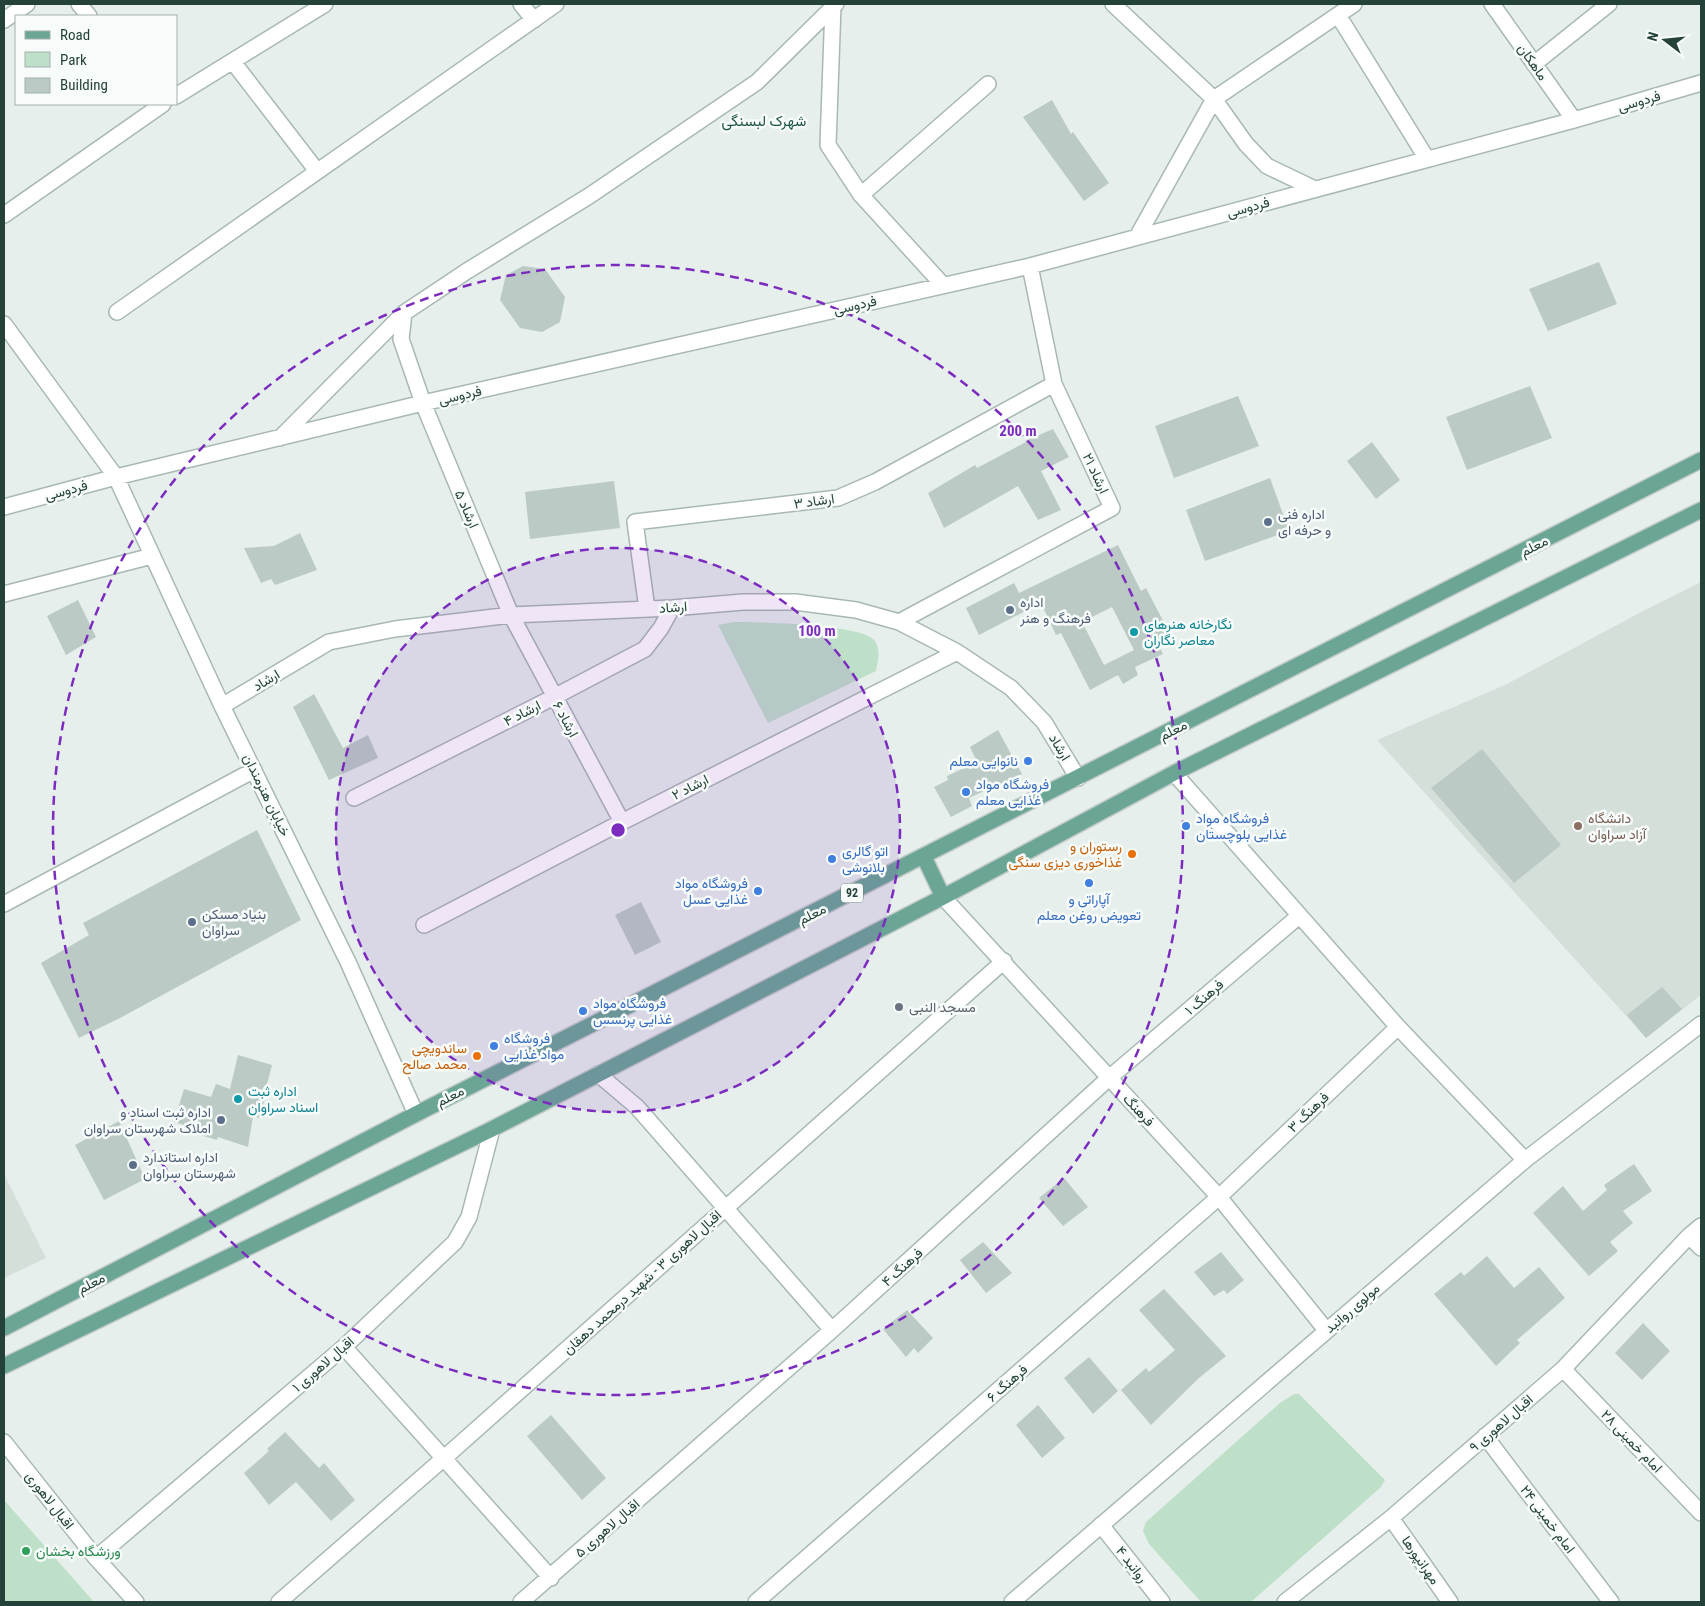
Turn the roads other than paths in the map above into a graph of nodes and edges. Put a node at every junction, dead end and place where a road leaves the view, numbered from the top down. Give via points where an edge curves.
1 (27, 4) edge
2 (79, 4) edge
3 (324, 4) edge
4 (521, 4) edge
5 (556, 4) edge
6 (1113, 4) edge
7 (1354, 4) edge
8 (1492, 4) edge
9 (1609, 4) edge
10 (834, 5) edge
11 (87, 15) edge
12 (1338, 15) junction
13 (4, 20) edge
14 (534, 20) junction
15 (233, 62) junction
16 (1534, 64) junction
17 (1701, 83) edge
18 (988, 84) dead end
19 (178, 95) edge
20 (1214, 99) junction
21 (157, 105) edge
22 (1574, 120) junction
23 (1427, 159) junction
24 (317, 171) junction
25 (1315, 189) junction
26 (861, 195) junction
27 (4, 215) edge
28 (1137, 237) junction
29 (1030, 266) junction
30 (943, 285) junction
31 (117, 312) dead end
32 (404, 313) junction
33 (4, 324) edge
34 (1054, 384) junction
35 (423, 403) junction
36 (280, 438) junction
37 (1701, 460) edge
38 (116, 477) junction
39 (4, 507) edge
40 (1701, 510) edge
41 (152, 556) junction
42 (4, 594) edge
43 (672, 608) junction
44 (647, 609) junction
45 (511, 615) junction
46 (899, 622) junction
47 (957, 652) junction
48 (554, 697) junction
49 (222, 706) junction
50 (254, 770) junction
51 (1174, 773) junction
52 (1078, 778) junction
53 (354, 798) dead end
54 (622, 822) junction
55 (924, 857) junction
56 (943, 897) junction
57 (4, 904) edge
58 (1299, 916) junction
59 (424, 925) dead end
60 (1004, 961) junction
61 (1701, 1024) edge
62 (1398, 1027) junction
63 (598, 1074) junction
64 (1109, 1078) junction
65 (416, 1114) junction
66 (492, 1129) junction
67 (1525, 1160) junction
68 (1219, 1197) junction
69 (725, 1209) junction
70 (1701, 1226) edge
71 (1689, 1236) junction
72 (1701, 1248) edge
73 (4, 1328) edge
74 (832, 1330) junction
75 (1326, 1330) junction
76 (344, 1347) junction
77 (4, 1366) edge
78 (1563, 1369) junction
79 (1485, 1436) junction
80 (4, 1442) edge
81 (692, 1454) joint
82 (443, 1458) junction
83 (1701, 1513) edge
84 (1391, 1518) junction
85 (1101, 1525) junction
86 (96, 1558) junction
87 (551, 1578) junction
88 (136, 1602) edge
89 (279, 1602) edge
90 (521, 1602) edge
91 (756, 1602) edge
92 (1012, 1602) edge
93 (1162, 1602) edge
94 (1284, 1602) edge
95 (1450, 1602) edge
96 (1611, 1602) edge

1 - 13 street
2 - 11 street
3 - 15 street
4 - 14 street
5 - 14 street
6 - 20 street
7 - 12 street
8 - 16 street, ماهکان
9 - 16 street
10 - 26 street via 828,145
10 - 32 street via 757,82 589,196
12 - 20 street
12 - 23 street
14 - 24 street
15 - 19 street
15 - 24 street
16 - 22 street, ماهکان
17 - 22 street, فردوسی
18 - 26 street
20 - 25 street via 1246,144 1267,166
20 - 28 street
21 - 27 street
22 - 23 street, فردوسی
23 - 25 street, فردوسی
24 - 31 street
25 - 28 street, فردوسی
26 - 30 street
28 - 29 street, فردوسی
29 - 30 street, فردوسی
29 - 34 street, ارشاد ۲۱
30 - 35 street, فردوسی
32 - 35 street, ارشاد ۵ via 402,339
32 - 36 street
33 - 38 street, خیابان هنرمندان
34 - 44 street, ارشاد ۳ via 875,482 838,498 635,522
34 - 46 street, ارشاد ۲۱ via 1112,508
35 - 36 street, فردوسی
35 - 45 street, ارشاد ۵
36 - 38 street, فردوسی
37 - 52 main road, معلم / 92
38 - 39 street, فردوسی
38 - 41 street, خیابان هنرمندان
40 - 51 main road
41 - 42 street
41 - 49 street, خیابان هنرمندان
43 - 44 street, ارشاد
43 - 46 street, ارشاد via 743,602 795,602 856,610
43 - 48 street, ارشاد ۴ via 645,649
44 - 45 street, ارشاد
45 - 48 street, ارشاد ۶
45 - 49 street, ارشاد via 395,629 329,642
46 - 47 street, ارشاد
47 - 52 street, ارشاد via 1011,688 1044,722
47 - 54 street, ارشاد ۲
48 - 53 street, ارشاد ۴
48 - 54 street, ارشاد ۶
49 - 50 street, خیابان هنرمندان
50 - 57 street
50 - 65 street, خیابان هنرمندان via 348,962
51 - 56 main road
51 - 58 street
52 - 55 main road, معلم / 92
54 - 59 street, ارشاد ۲
55 - 56 main road
55 - 65 main road, معلم / 92
56 - 60 street, فرهنگ
56 - 63 main road
58 - 62 street
58 - 64 street, فرهنگ ۱
60 - 64 street, فرهنگ
60 - 69 street, اقبال لاهوری ۳ - شهید درمحمد دهقان
61 - 67 street, مولوی روانبد
62 - 67 street
62 - 68 street, فرهنگ ۳
63 - 66 main road
63 - 69 street via 637,1106
64 - 68 street, فرهنگ
64 - 74 street, فرهنگ ۴
65 - 73 main road, معلم / 92
66 - 76 street, اقبال لاهوری ۱ via 469,1217 454,1242
66 - 77 main road
67 - 75 street, مولوی روانبد
68 - 75 street, فرهنگ
68 - 91 street, فرهنگ ۶
69 - 74 street
69 - 82 street, اقبال لاهوری ۳ - شهید درمحمد دهقان
70 - 71 street, اقبال لاهوری ۹
71 - 72 street
71 - 78 street, اقبال لاهوری ۹
74 - 81 street, فرهنگ ۴
75 - 85 street, مولوی روانبد
76 - 82 street
76 - 86 street, اقبال لاهوری ۱
78 - 79 street, اقبال لاهوری ۹
78 - 83 street, امام خمینی ۲۸
79 - 84 street, اقبال لاهوری ۹
79 - 96 street, امام خمینی ۲۴
80 - 86 street, اقبال لاهوری
81 - 87 street, اقبال لاهوری ۵
82 - 87 street
82 - 89 street, اقبال لاهوری ۳ - شهید درمحمد دهقان
84 - 94 street, اقبال لاهوری ۹
84 - 95 street, مهرانپورها
85 - 92 street, مولوی روانبد
85 - 93 street, روانبد ۴
86 - 88 street, اقبال لاهوری
87 - 90 street, اقبال لاهوری ۵

